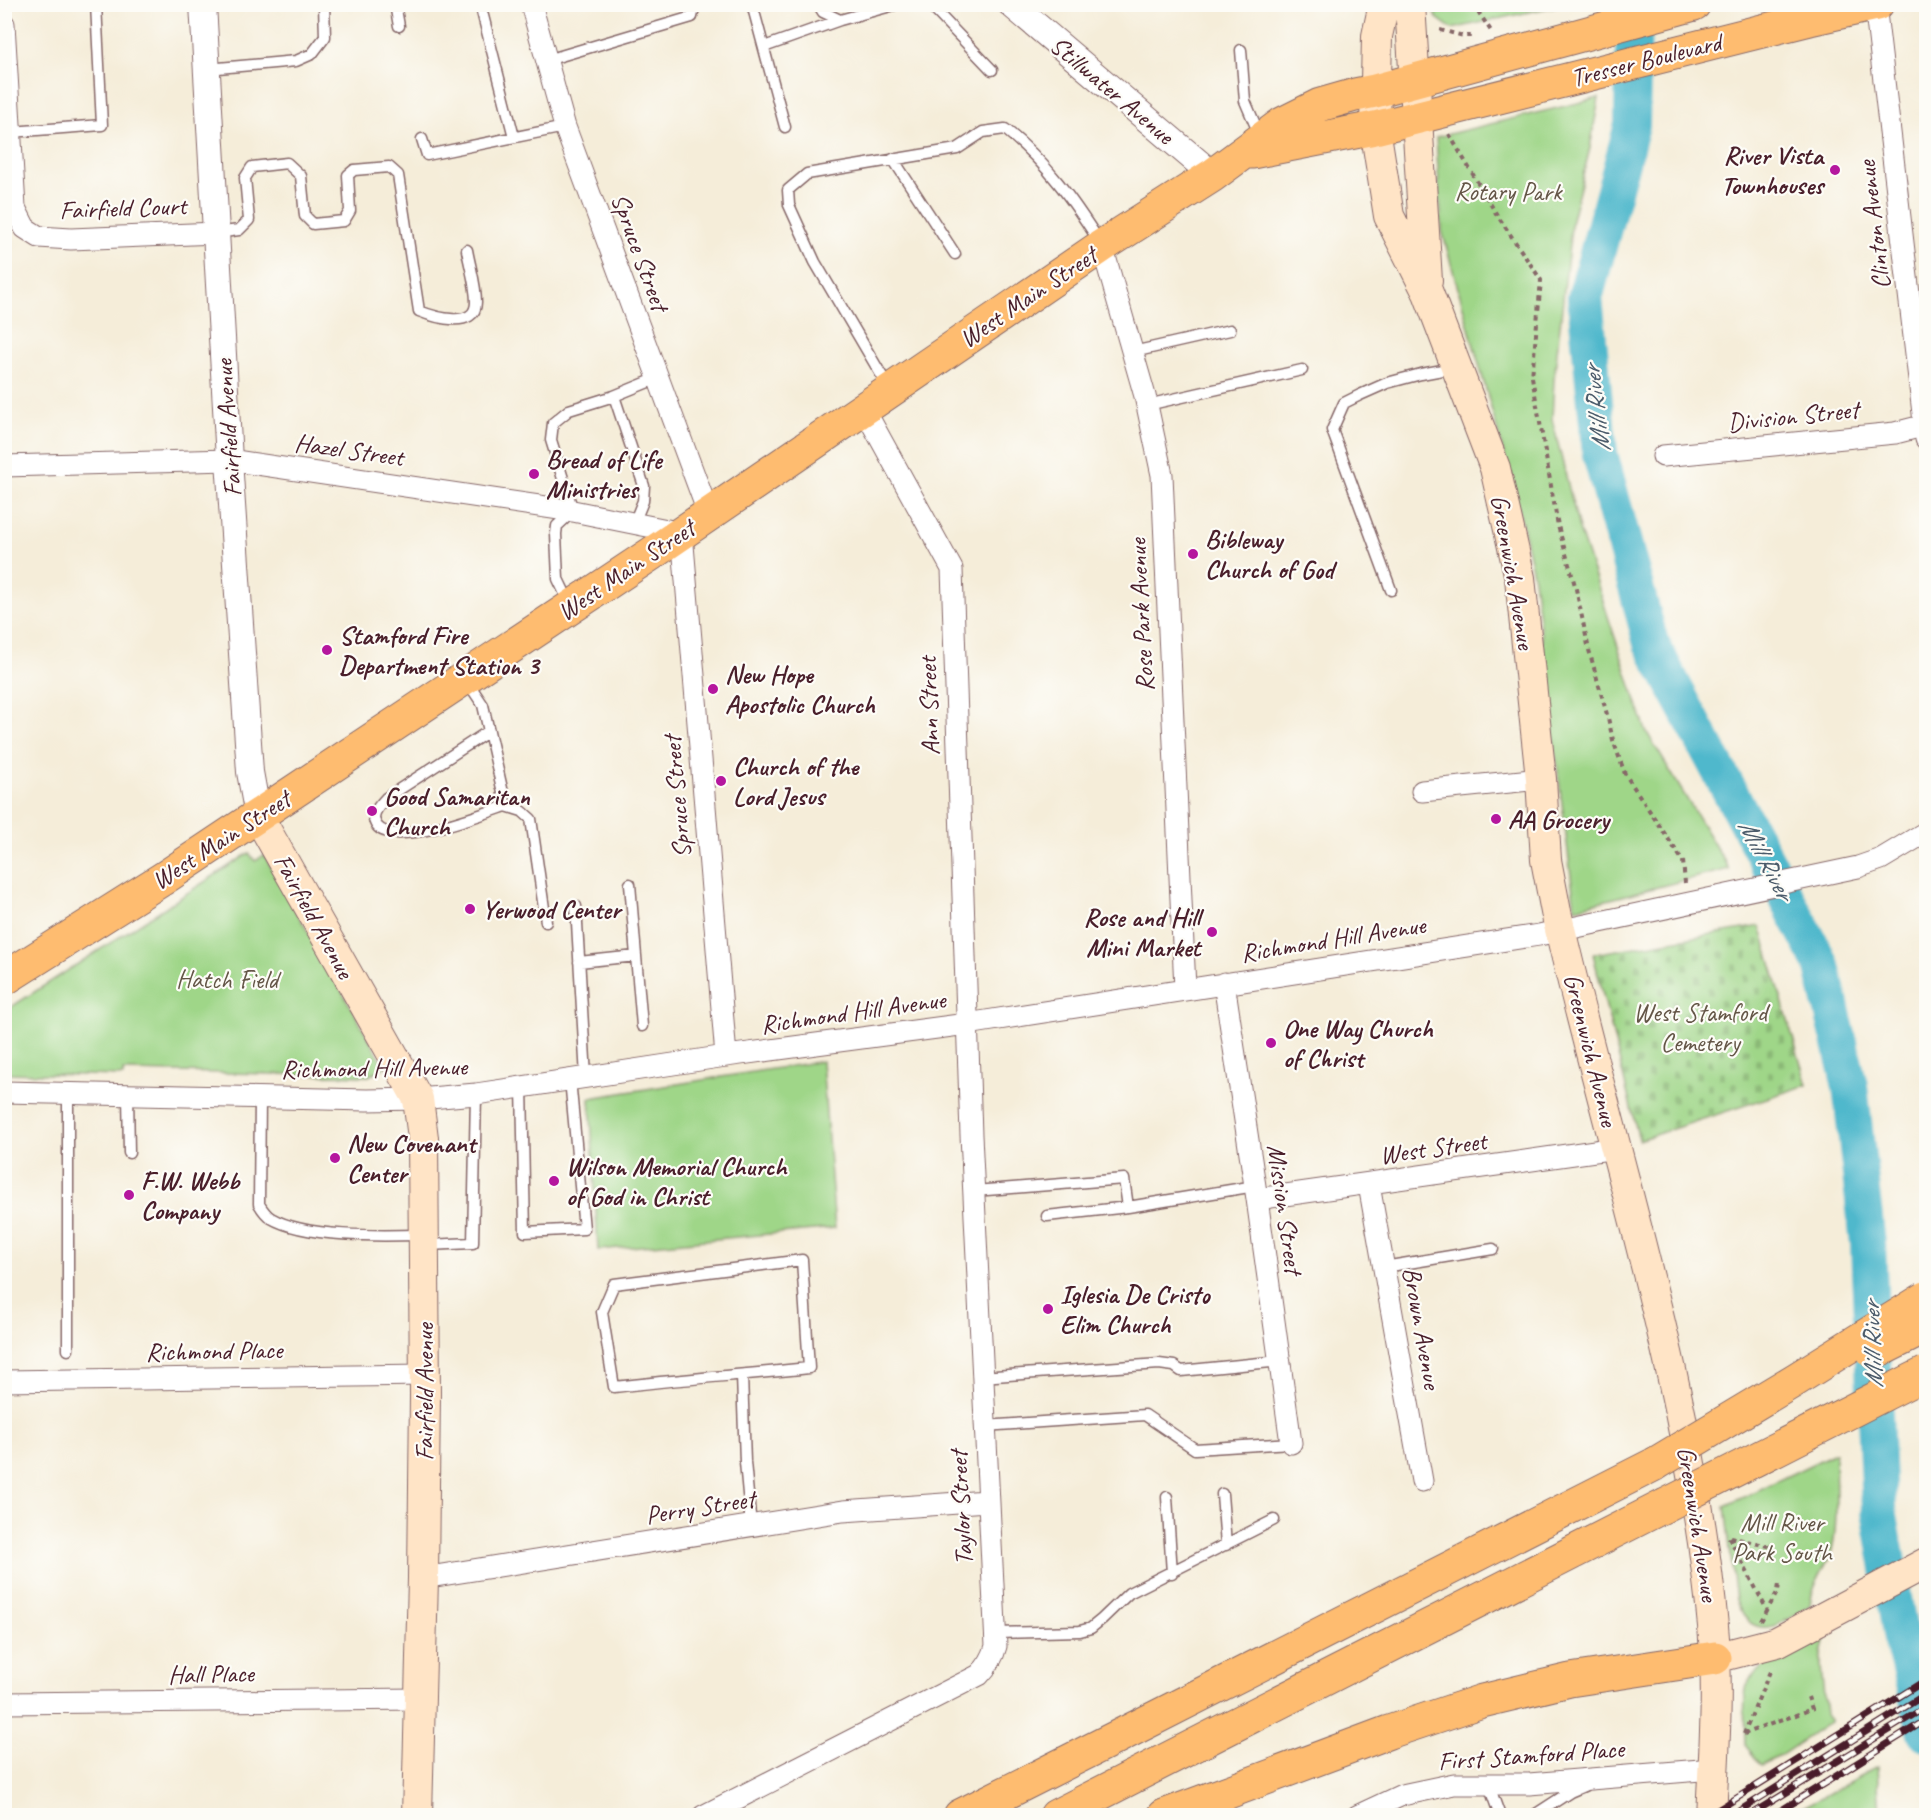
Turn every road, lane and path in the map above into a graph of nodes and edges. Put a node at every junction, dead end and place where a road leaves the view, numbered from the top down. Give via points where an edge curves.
1 (96, 4) edge
2 (203, 4) edge
3 (324, 4) edge
4 (394, 4) edge
5 (480, 4) edge
6 (531, 4) edge
7 (695, 4) edge
8 (752, 4) edge
9 (818, 4) edge
10 (898, 4) edge
11 (929, 4) edge
12 (1011, 4) edge
13 (1383, 4) edge
14 (1410, 4) edge
15 (1473, 4) edge
16 (1692, 5) edge
17 (1876, 5) edge
18 (840, 20) junction
19 (4, 24) edge
20 (399, 26) dead end
21 (1440, 30) dead end
22 (1473, 36) dead end
23 (1483, 36) dead end
24 (764, 47) junction
25 (1241, 50) dead end
26 (547, 60) junction
27 (207, 69) junction
28 (992, 70) dead end
29 (1415, 79) junction
30 (1375, 91) junction
31 (1416, 118) junction
32 (565, 127) junction
33 (785, 127) dead end
34 (1375, 128) junction
35 (1447, 131) dead end
36 (11, 132) junction
37 (514, 137) junction
38 (422, 139) dead end
39 (1251, 147) junction
40 (893, 159) junction
41 (1213, 175) junction
42 (216, 233) junction
43 (1102, 246) junction
44 (467, 250) dead end
45 (956, 254) dead end
46 (1428, 293) junction
47 (1230, 330) dead end
48 (1133, 352) junction
49 (1456, 368) junction
50 (1302, 370) dead end
51 (658, 378) junction
52 (891, 391) junction
53 (614, 396) junction
54 (1147, 405) junction
55 (864, 409) junction
56 (1926, 430) edge
57 (1663, 456) dead end
58 (229, 460) junction
59 (4, 466) edge
60 (573, 511) junction
61 (709, 514) junction
62 (634, 523) junction
63 (682, 533) junction
64 (1391, 590) dead end
65 (572, 607) junction
66 (465, 678) junction
67 (489, 731) junction
68 (1541, 779) junction
69 (1422, 792) dead end
70 (506, 806) junction
71 (258, 816) junction
72 (1926, 832) edge
73 (630, 884) dead end
74 (1686, 884) dead end
75 (576, 906) dead end
76 (546, 922) dead end
77 (1561, 932) junction
78 (636, 956) junction
79 (579, 962) junction
80 (4, 979) edge
81 (1224, 983) junction
82 (1185, 989) junction
83 (967, 1024) junction
84 (642, 1026) dead end
85 (726, 1056) junction
86 (578, 1078) junction
87 (522, 1086) junction
88 (4, 1092) edge
89 (68, 1093) junction
90 (476, 1094) junction
91 (128, 1095) junction
92 (260, 1097) junction
93 (418, 1099) junction
94 (1616, 1148) junction
95 (129, 1152) dead end
96 (1369, 1185) junction
97 (974, 1191) junction
98 (1256, 1192) junction
99 (1128, 1207) junction
100 (1047, 1216) dead end
101 (424, 1240) junction
102 (1493, 1249) dead end
103 (1384, 1267) junction
104 (1926, 1298) edge
105 (1926, 1327) edge
106 (68, 1350) dead end
107 (1280, 1361) junction
108 (1926, 1373) edge
109 (425, 1375) junction
110 (742, 1375) junction
111 (982, 1377) junction
112 (4, 1381) edge
113 (984, 1426) junction
114 (1292, 1443) joint
115 (1655, 1464) junction
116 (1422, 1481) dead end
117 (1222, 1494) dead end
118 (1167, 1497) dead end
119 (987, 1501) junction
120 (1274, 1520) dead end
121 (751, 1526) junction
122 (1226, 1545) junction
123 (1774, 1554) dead end
124 (1926, 1563) edge
125 (1172, 1573) junction
126 (423, 1578) junction
127 (1779, 1584) dead end
128 (1767, 1610) junction
129 (1758, 1627) dead end
130 (996, 1633) junction
131 (1715, 1658) junction
132 (1771, 1668) dead end
133 (1808, 1697) dead end
134 (419, 1699) junction
135 (4, 1703) edge
136 (1713, 1769) junction
137 (1603, 1778) junction
138 (1488, 1784) junction
139 (417, 1815) edge
140 (703, 1815) edge
141 (960, 1815) edge
142 (1056, 1815) edge
143 (1164, 1815) edge
144 (1357, 1815) edge
145 (1500, 1815) edge
146 (1533, 1815) edge
147 (1711, 1815) edge

1 - 36 lane via 102,125
2 - 27 street, Fairfield Avenue
3 - 27 lane via 325,37 312,54 296,61
4 - 20 lane
5 - 37 lane
6 - 26 street, Spruce Street
7 - 26 lane via 692,17
8 - 24 lane
9 - 18 lane via 823,12
10 - 18 lane
11 - 28 lane
12 - 41 street, Stillwater Avenue
13 - 30 main road via 1377,36
14 - 29 main road
15 - 23 path via 1491,31
16 - 29 main road, Tresser Boulevard
17 - 31 main road, Tresser Boulevard
17 - 56 street, Clinton Avenue
18 - 24 lane
19 - 36 street, Fairfield Court
21 - 22 path
24 - 33 lane
25 - 39 lane
26 - 32 street, Spruce Street
27 - 42 street, Fairfield Avenue
29 - 30 main road, Tresser Boulevard
29 - 31 main road
30 - 34 main road, Greenwich Avenue
30 - 39 main road, West Main Street via 1320,105 1282,124
31 - 34 main road, West Main Street
31 - 46 main road, Greenwich Avenue
32 - 37 lane
32 - 51 street, Spruce Street
34 - 39 main road, West Main Street
34 - 46 main road, Greenwich Avenue via 1389,216
35 - 74 path via 1541,280 1533,377 1558,526 1588,650 1625,774 1683,861
36 - 42 street, Fairfield Court via 15,208 25,228 39,237
37 - 38 lane via 427,155
39 - 41 main road, West Main Street
40 - 43 lane via 957,149 982,132 1005,129 1030,150 1067,192
40 - 45 lane
40 - 52 lane via 807,174 788,190 789,205 815,262
41 - 43 main road, West Main Street
42 - 44 lane via 238,230 249,220 245,178 252,167 287,163 301,176 305,216 313,224 344,221 350,210 348,175 354,170 389,167 398,175 419,311 437,318 465,319 472,314 476,305
42 - 58 street, Fairfield Avenue
43 - 48 street, Rose Park Avenue
43 - 52 main road, West Main Street
46 - 49 main road, Greenwich Avenue
47 - 48 lane
48 - 54 street, Rose Park Avenue
49 - 64 lane via 1398,380 1360,395 1344,404 1332,430
49 - 68 main road, Greenwich Avenue via 1495,468 1520,578
50 - 54 lane
51 - 53 lane
51 - 61 street, Spruce Street
52 - 55 main road, West Main Street
53 - 60 lane via 569,410 553,423 551,440
53 - 62 lane via 644,486
54 - 82 street, Rose Park Avenue via 1162,475
55 - 61 main road, West Main Street
55 - 83 street, Ann Street via 951,569
56 - 57 street, Division Street
58 - 59 street, Hazel Street
58 - 60 street, Hazel Street
58 - 71 street, Fairfield Avenue via 250,772
60 - 62 street, Hazel Street
60 - 65 lane via 558,526 556,534 558,579
61 - 63 main road, West Main Street
62 - 63 street, Hazel Street
63 - 65 main road, West Main Street
63 - 85 street, Spruce Street
65 - 66 main road, West Main Street
66 - 67 lane via 483,705
66 - 71 main road, West Main Street
67 - 70 lane
67 - 70 lane via 386,798 376,810 375,822 385,832 409,833
68 - 69 street
68 - 77 main road, Greenwich Avenue via 1546,860
70 - 76 lane via 531,819
71 - 80 main road, West Main Street
71 - 93 main road, Fairfield Avenue
72 - 77 street, Richmond Hill Avenue via 1881,859 1858,867
73 - 78 lane
75 - 79 lane
77 - 81 street, Richmond Hill Avenue
77 - 94 main road, Greenwich Avenue
78 - 79 lane
78 - 84 lane
79 - 86 lane
81 - 82 street, Richmond Hill Avenue
81 - 98 street, Mission Street
82 - 83 street, Richmond Hill Avenue
83 - 85 street, Richmond Hill Avenue
83 - 97 street, Taylor Street
85 - 86 street, Richmond Hill Avenue
86 - 87 street, Richmond Hill Avenue
86 - 87 lane via 584,1229 525,1232
87 - 90 street, Richmond Hill Avenue
88 - 89 street, Richmond Hill Avenue
89 - 91 street, Richmond Hill Avenue
89 - 106 lane
90 - 93 street, Richmond Hill Avenue
90 - 101 lane via 473,1243
91 - 92 street, Richmond Hill Avenue
91 - 95 lane
92 - 93 street, Richmond Hill Avenue
92 - 101 lane via 258,1204 270,1217 298,1230
93 - 101 main road, Fairfield Avenue via 423,1138
94 - 96 street, West Street
94 - 131 main road, Greenwich Avenue via 1668,1354 1690,1460 1703,1534
96 - 98 street, West Street
96 - 103 street, Brown Avenue
97 - 99 lane via 1124,1179
97 - 111 street, Taylor Street
98 - 99 lane
98 - 107 street, Mission Street
99 - 100 lane
101 - 109 main road, Fairfield Avenue
102 - 103 lane
103 - 116 street, Brown Avenue
104 - 115 main road, bridge
105 - 115 main road, bridge
107 - 111 lane via 1181,1371 1159,1364
107 - 114 street, Mission Street
108 - 142 main road, bridge
109 - 112 street, Richmond Place
109 - 126 main road, Fairfield Avenue
110 - 110 lane via 809,1368 802,1260 614,1284 602,1312 614,1387
110 - 121 lane
111 - 113 street, Taylor Street
113 - 114 lane via 1145,1415 1195,1449
113 - 119 street, Taylor Street
115 - 141 main road
117 - 122 lane
118 - 125 lane
119 - 121 street, Perry Street via 843,1510
119 - 130 street, Taylor Street
120 - 122 lane
121 - 126 street, Perry Street
122 - 125 lane
123 - 128 path via 1772,1547 1729,1537
124 - 131 main road via 1796,1633 1762,1648
125 - 130 lane via 1129,1593 1091,1628
126 - 134 main road, Fairfield Avenue
127 - 128 path
128 - 129 path
130 - 140 street, Taylor Street via 993,1656 979,1675
131 - 136 main road, Greenwich Avenue
131 - 143 main road via 1551,1684 1473,1704
132 - 133 path via 1744,1734 1812,1709
134 - 135 street, Hall Place
134 - 139 main road, Fairfield Avenue
136 - 137 street, First Stamford Place
136 - 147 main road, Greenwich Avenue
137 - 138 street, First Stamford Place
137 - 146 lane via 1570,1792
138 - 144 street, First Stamford Place via 1426,1789
138 - 145 lane

